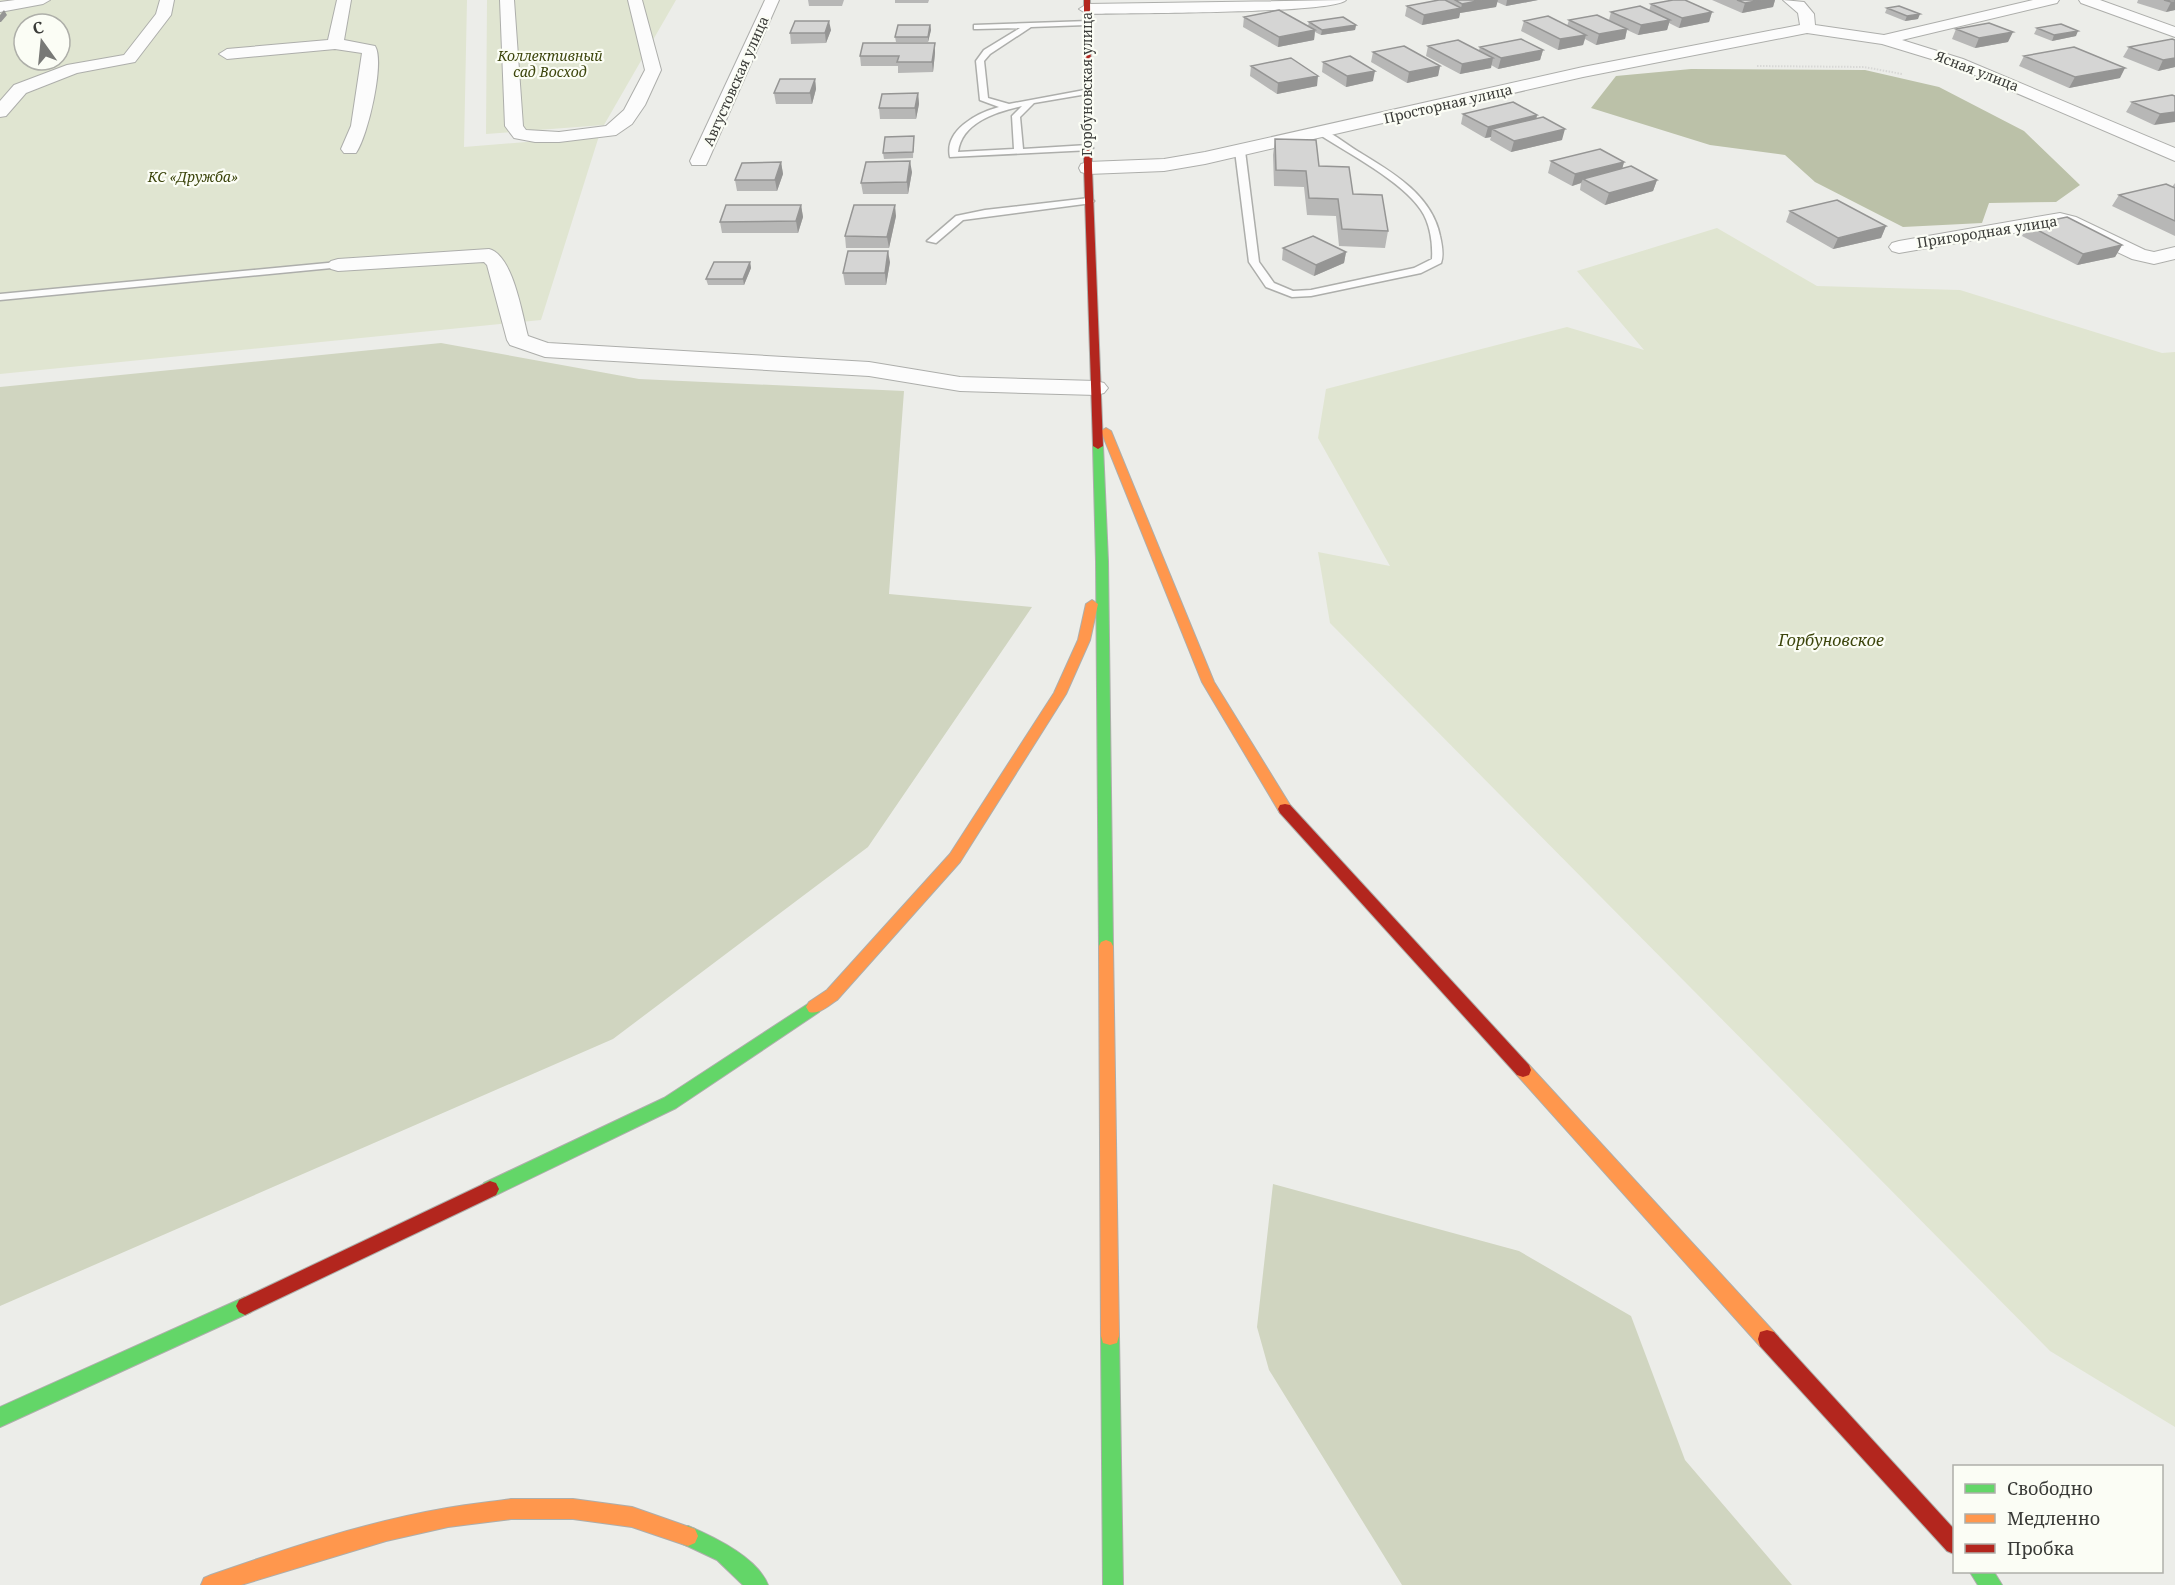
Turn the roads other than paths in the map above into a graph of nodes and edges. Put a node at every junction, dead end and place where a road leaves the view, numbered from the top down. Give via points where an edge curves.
1 (44, 0) edge
2 (167, 0) edge
3 (344, 0) edge
4 (507, 0) edge
5 (635, 0) edge
6 (772, 0) edge
7 (1339, 0) edge
8 (1790, 0) edge
9 (2052, 0) edge
10 (2086, 0) edge
11 (0, 7) edge
12 (1086, 11) edge
13 (1028, 26) junction
14 (977, 27) dead end
15 (1807, 28) junction
16 (2175, 32) edge
17 (1884, 40) junction
18 (335, 44) junction
19 (227, 54) dead end
20 (1087, 91) junction
21 (1030, 103) junction
22 (1007, 106) junction
23 (0, 112) edge
24 (1323, 133) junction
25 (1088, 148) junction
26 (350, 149) dead end
27 (1240, 151) junction
28 (1019, 152) junction
29 (2175, 155) edge
30 (699, 161) dead end
31 (1088, 168) junction
32 (1089, 201) junction
33 (932, 241) dead end
34 (1899, 247) dead end
35 (2175, 253) edge
36 (338, 265) joint
37 (0, 297) edge
38 (1096, 388) junction
39 (1098, 412) junction
40 (1102, 561) junction
41 (0, 1417) edge
42 (1953, 1543) edge
43 (1981, 1573) edge
44 (212, 1585) edge
45 (758, 1585) edge
46 (1113, 1585) edge
47 (1992, 1585) edge

1 - 11 street
2 - 23 street via 163,15 129,59 73,69 20,89
3 - 18 street
4 - 5 street via 514,126 520,134 534,137 610,131 628,119 653,70
6 - 30 street, Августовская улица
7 - 12 street
8 - 15 street via 1805,9
9 - 17 street
10 - 16 street
12 - 13 lane
12 - 20 main road, Горбуновская улица
13 - 14 lane
13 - 22 lane via 987,51 980,61 984,100
15 - 17 street, Ясная улица
15 - 24 street, Просторная улица via 1583,72
17 - 29 street, Ясная улица via 1979,70
18 - 19 street
18 - 26 street via 369,49 371,57 360,126
20 - 21 lane
20 - 25 main road, Горбуновская улица
21 - 22 lane
21 - 28 lane via 1016,116
22 - 28 lane via 969,124 956,138 953,156
24 - 27 street, Просторная улица
24 - 27 lane via 1424,205 1439,245 1437,261 1417,271 1311,293 1292,294 1270,285 1254,262
25 - 28 lane
25 - 31 main road, Горбуновская улица
27 - 31 street, Просторная улица via 1164,165
31 - 32 main road, Горбуновская улица
32 - 33 lane via 960,218
32 - 38 main road, Горбуновская улица
34 - 35 street, Пригородная улица via 2060,219 2139,255 2154,258
36 - 37 lane
36 - 38 street via 489,255 497,264 518,340 545,350 869,369 960,384
38 - 39 main road, Горбуновская улица
39 - 40 main road
39 - 42 main road via 1208,682 1283,807
40 - 41 main road via 1084,640 1060,694 955,858 832,995 670,1103 268,1295
40 - 46 main road
43 - 47 main road
44 - 45 main road via 310,1551 402,1528 517,1507 609,1512 669,1527 724,1553

